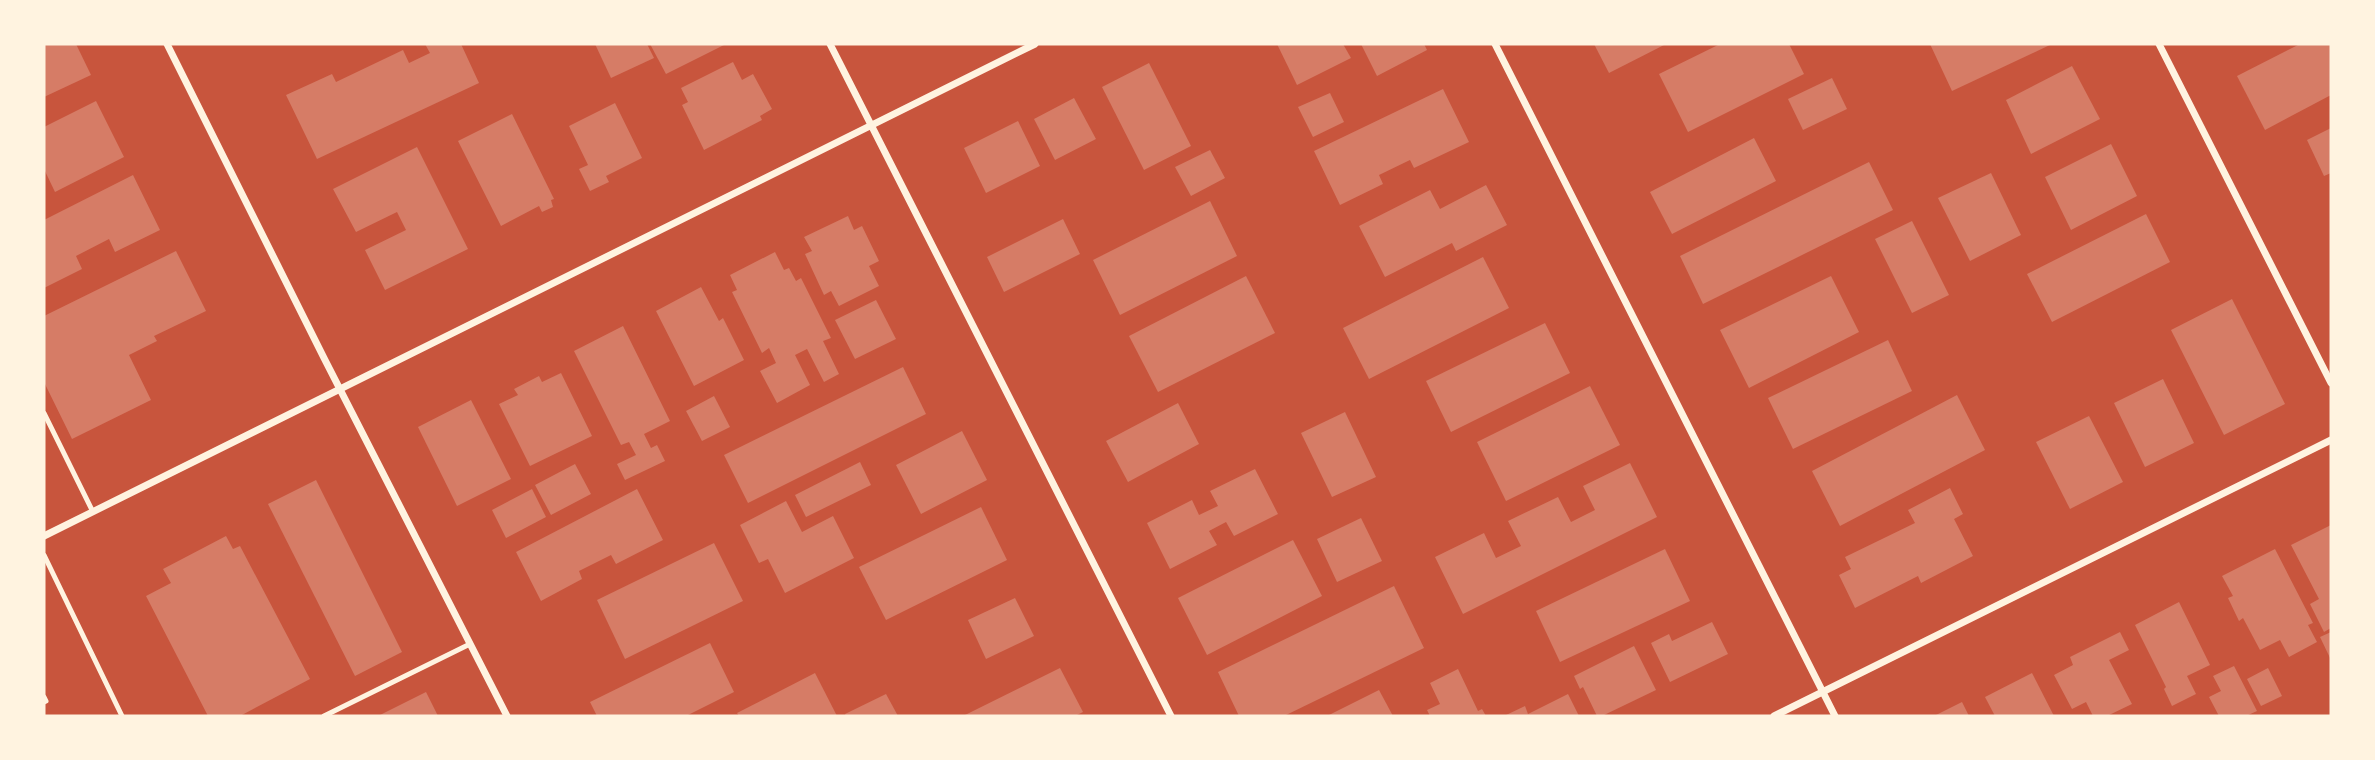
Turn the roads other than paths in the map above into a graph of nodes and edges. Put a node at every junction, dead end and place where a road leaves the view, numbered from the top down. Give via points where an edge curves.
1 (167, 44) edge
2 (830, 44) edge
3 (1035, 44) edge
4 (1495, 44) edge
5 (2159, 44) edge
6 (871, 126) junction
7 (2331, 383) edge
8 (340, 390) junction
9 (44, 413) edge
10 (2331, 440) edge
11 (93, 512) junction
12 (44, 536) edge
13 (44, 555) edge
14 (470, 644) junction
15 (1822, 692) junction
16 (122, 716) edge
17 (324, 716) edge
18 (507, 716) edge
19 (1171, 716) edge
20 (1774, 716) edge
21 (1835, 716) edge

1 - 8 street
2 - 6 street
3 - 6 street
4 - 15 street
5 - 7 street
6 - 8 street
6 - 19 street
8 - 11 street
8 - 14 street
9 - 11 lane
10 - 15 street
11 - 12 street
13 - 16 lane
14 - 17 lane
14 - 18 street
15 - 20 street
15 - 21 street

